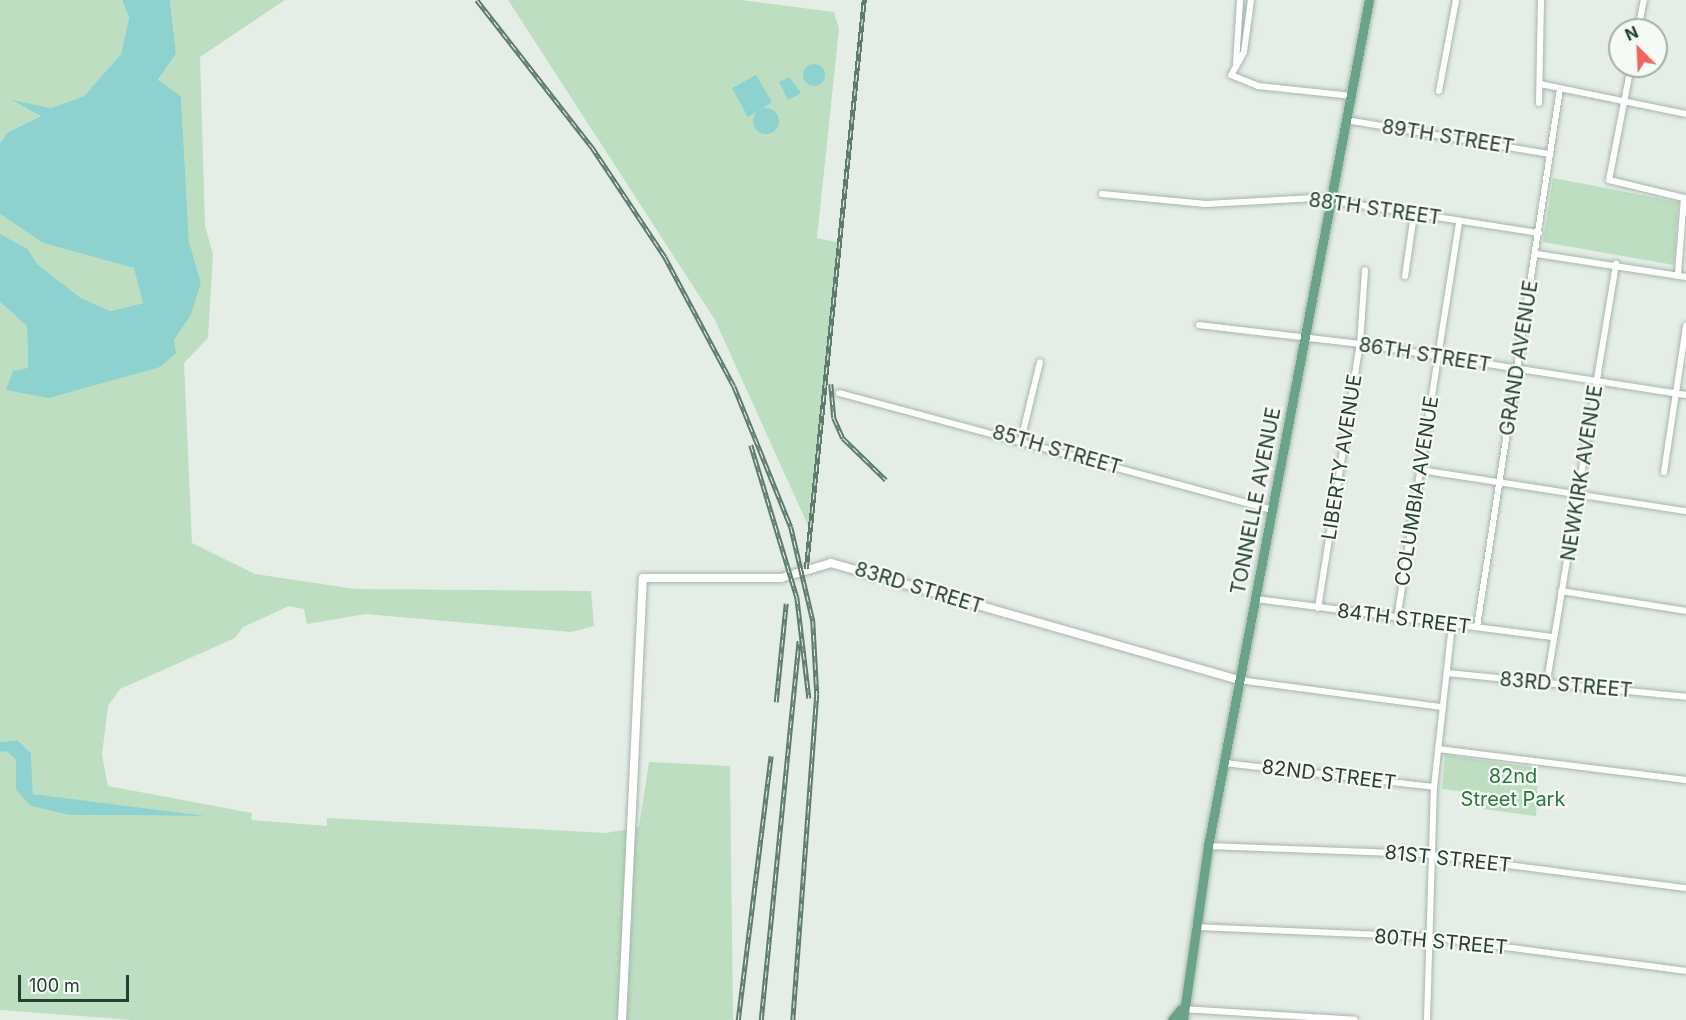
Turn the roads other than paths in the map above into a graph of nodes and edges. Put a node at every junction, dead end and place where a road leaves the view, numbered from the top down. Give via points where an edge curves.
1 (1240, 0) edge
2 (1251, 0) edge
3 (1369, 0) edge
4 (1456, 0) edge
5 (1541, 0) edge
6 (1644, 0) edge
7 (1640, 18) edge
8 (1236, 64) junction
9 (1629, 78) edge
10 (1540, 84) junction
11 (1560, 89) junction
12 (1439, 91) dead end
13 (1352, 96) junction
14 (1624, 102) junction
15 (1539, 103) dead end
16 (1686, 114) edge
17 (1346, 120) junction
18 (1550, 154) junction
19 (1102, 194) dead end
20 (1330, 200) junction
21 (1414, 214) junction
22 (1460, 221) junction
23 (1539, 233) junction
24 (1536, 254) junction
25 (1616, 264) junction
26 (1365, 270) dead end
27 (1678, 275) junction
28 (1405, 276) dead end
29 (1686, 277) edge
30 (1199, 325) dead end
31 (1686, 326) edge
32 (1305, 337) junction
33 (1360, 344) junction
34 (1438, 358) junction
35 (1040, 362) dead end
36 (1517, 370) junction
37 (1596, 382) junction
38 (839, 393) dead end
39 (1676, 394) junction
40 (1686, 395) edge
41 (1021, 440) junction
42 (1420, 470) junction
43 (1664, 472) dead end
44 (1499, 482) junction
45 (1579, 495) junction
46 (1274, 510) junction
47 (1686, 512) edge
48 (1561, 591) junction
49 (1256, 599) junction
50 (1318, 608) junction
51 (1686, 611) edge
52 (1397, 619) junction
53 (1452, 625) junction
54 (1477, 627) junction
55 (1553, 637) junction
56 (1446, 673) junction
57 (1239, 680) junction
58 (1547, 681) junction
59 (1686, 697) edge
60 (1442, 707) junction
61 (1437, 749) junction
62 (1224, 763) junction
63 (1686, 780) edge
64 (1434, 787) junction
65 (1208, 846) junction
66 (1432, 855) junction
67 (1686, 888) edge
68 (1195, 927) junction
69 (1429, 937) junction
70 (1686, 971) edge
71 (1181, 1009) junction
72 (1262, 1018) edge
73 (622, 1020) edge
74 (1172, 1020) edge
75 (1183, 1020) edge
76 (1355, 1020) edge
77 (1427, 1020) edge

1 - 8 street
2 - 8 street via 1247,39
3 - 13 main road, TONNELLE AVENUE
4 - 12 street
5 - 10 street
6 - 7 street
8 - 13 street via 1231,75 1258,86
9 - 14 street
10 - 11 street
10 - 15 street
11 - 14 street
11 - 18 street, GRAND AVENUE
13 - 17 main road, TONNELLE AVENUE
14 - 16 street
14 - 27 street via 1609,174 1612,184 1684,198
17 - 18 street, 89TH STREET
17 - 20 main road, TONNELLE AVENUE
18 - 23 street, GRAND AVENUE
19 - 20 street, 88TH STREET via 1206,204
20 - 21 street, 88TH STREET
20 - 32 main road, TONNELLE AVENUE
21 - 22 street, 88TH STREET
21 - 28 street
22 - 23 street, 88TH STREET
22 - 34 street, COLUMBIA AVENUE
23 - 24 street, GRAND AVENUE
24 - 25 street
24 - 36 street, GRAND AVENUE
25 - 27 street
25 - 37 street, NEWKIRK AVENUE
26 - 33 street, LIBERTY AVENUE
27 - 29 street
30 - 32 street, 86TH STREET
31 - 39 street
32 - 33 street, 86TH STREET
32 - 46 main road, TONNELLE AVENUE
33 - 34 street, 86TH STREET
33 - 50 street, LIBERTY AVENUE
34 - 36 street, 86TH STREET
34 - 42 street, COLUMBIA AVENUE
35 - 41 street
36 - 37 street, 86TH STREET
36 - 44 street, GRAND AVENUE
37 - 39 street, 86TH STREET
37 - 45 street, NEWKIRK AVENUE
38 - 41 street, 85TH STREET
39 - 40 street, 86TH STREET
39 - 43 street
41 - 46 street, 85TH STREET
42 - 44 street
42 - 52 street, COLUMBIA AVENUE
44 - 45 street
44 - 54 street, GRAND AVENUE
45 - 47 street
45 - 48 street, NEWKIRK AVENUE
46 - 49 main road, TONNELLE AVENUE
48 - 51 street
48 - 55 street, NEWKIRK AVENUE
49 - 50 street, 84TH STREET
49 - 57 main road, TONNELLE AVENUE
50 - 52 street, 84TH STREET
52 - 53 street, 84TH STREET
53 - 54 street, 84TH STREET
53 - 56 street
54 - 55 street, 84TH STREET
55 - 58 street, NEWKIRK AVENUE
56 - 58 street, 83RD STREET
56 - 60 street
57 - 60 street, 83RD STREET
57 - 62 main road, TONNELLE AVENUE
57 - 73 street, 83RD STREET via 831,563 771,579 643,578
58 - 59 street, 83RD STREET
60 - 61 street
61 - 63 street
61 - 64 street
62 - 64 street, 82ND STREET
62 - 65 main road, TONNELLE AVENUE
64 - 66 street
65 - 66 street, 81ST STREET
65 - 68 main road, TONNELLE AVENUE
66 - 67 street, 81ST STREET
66 - 69 street
68 - 69 street, 80TH STREET
68 - 71 main road, TONNELLE AVENUE
69 - 70 street, 80TH STREET
69 - 77 street
71 - 72 street
71 - 74 main road, TONNELLE AVENUE
71 - 75 main road, TONNELLE AVENUE
72 - 76 street

